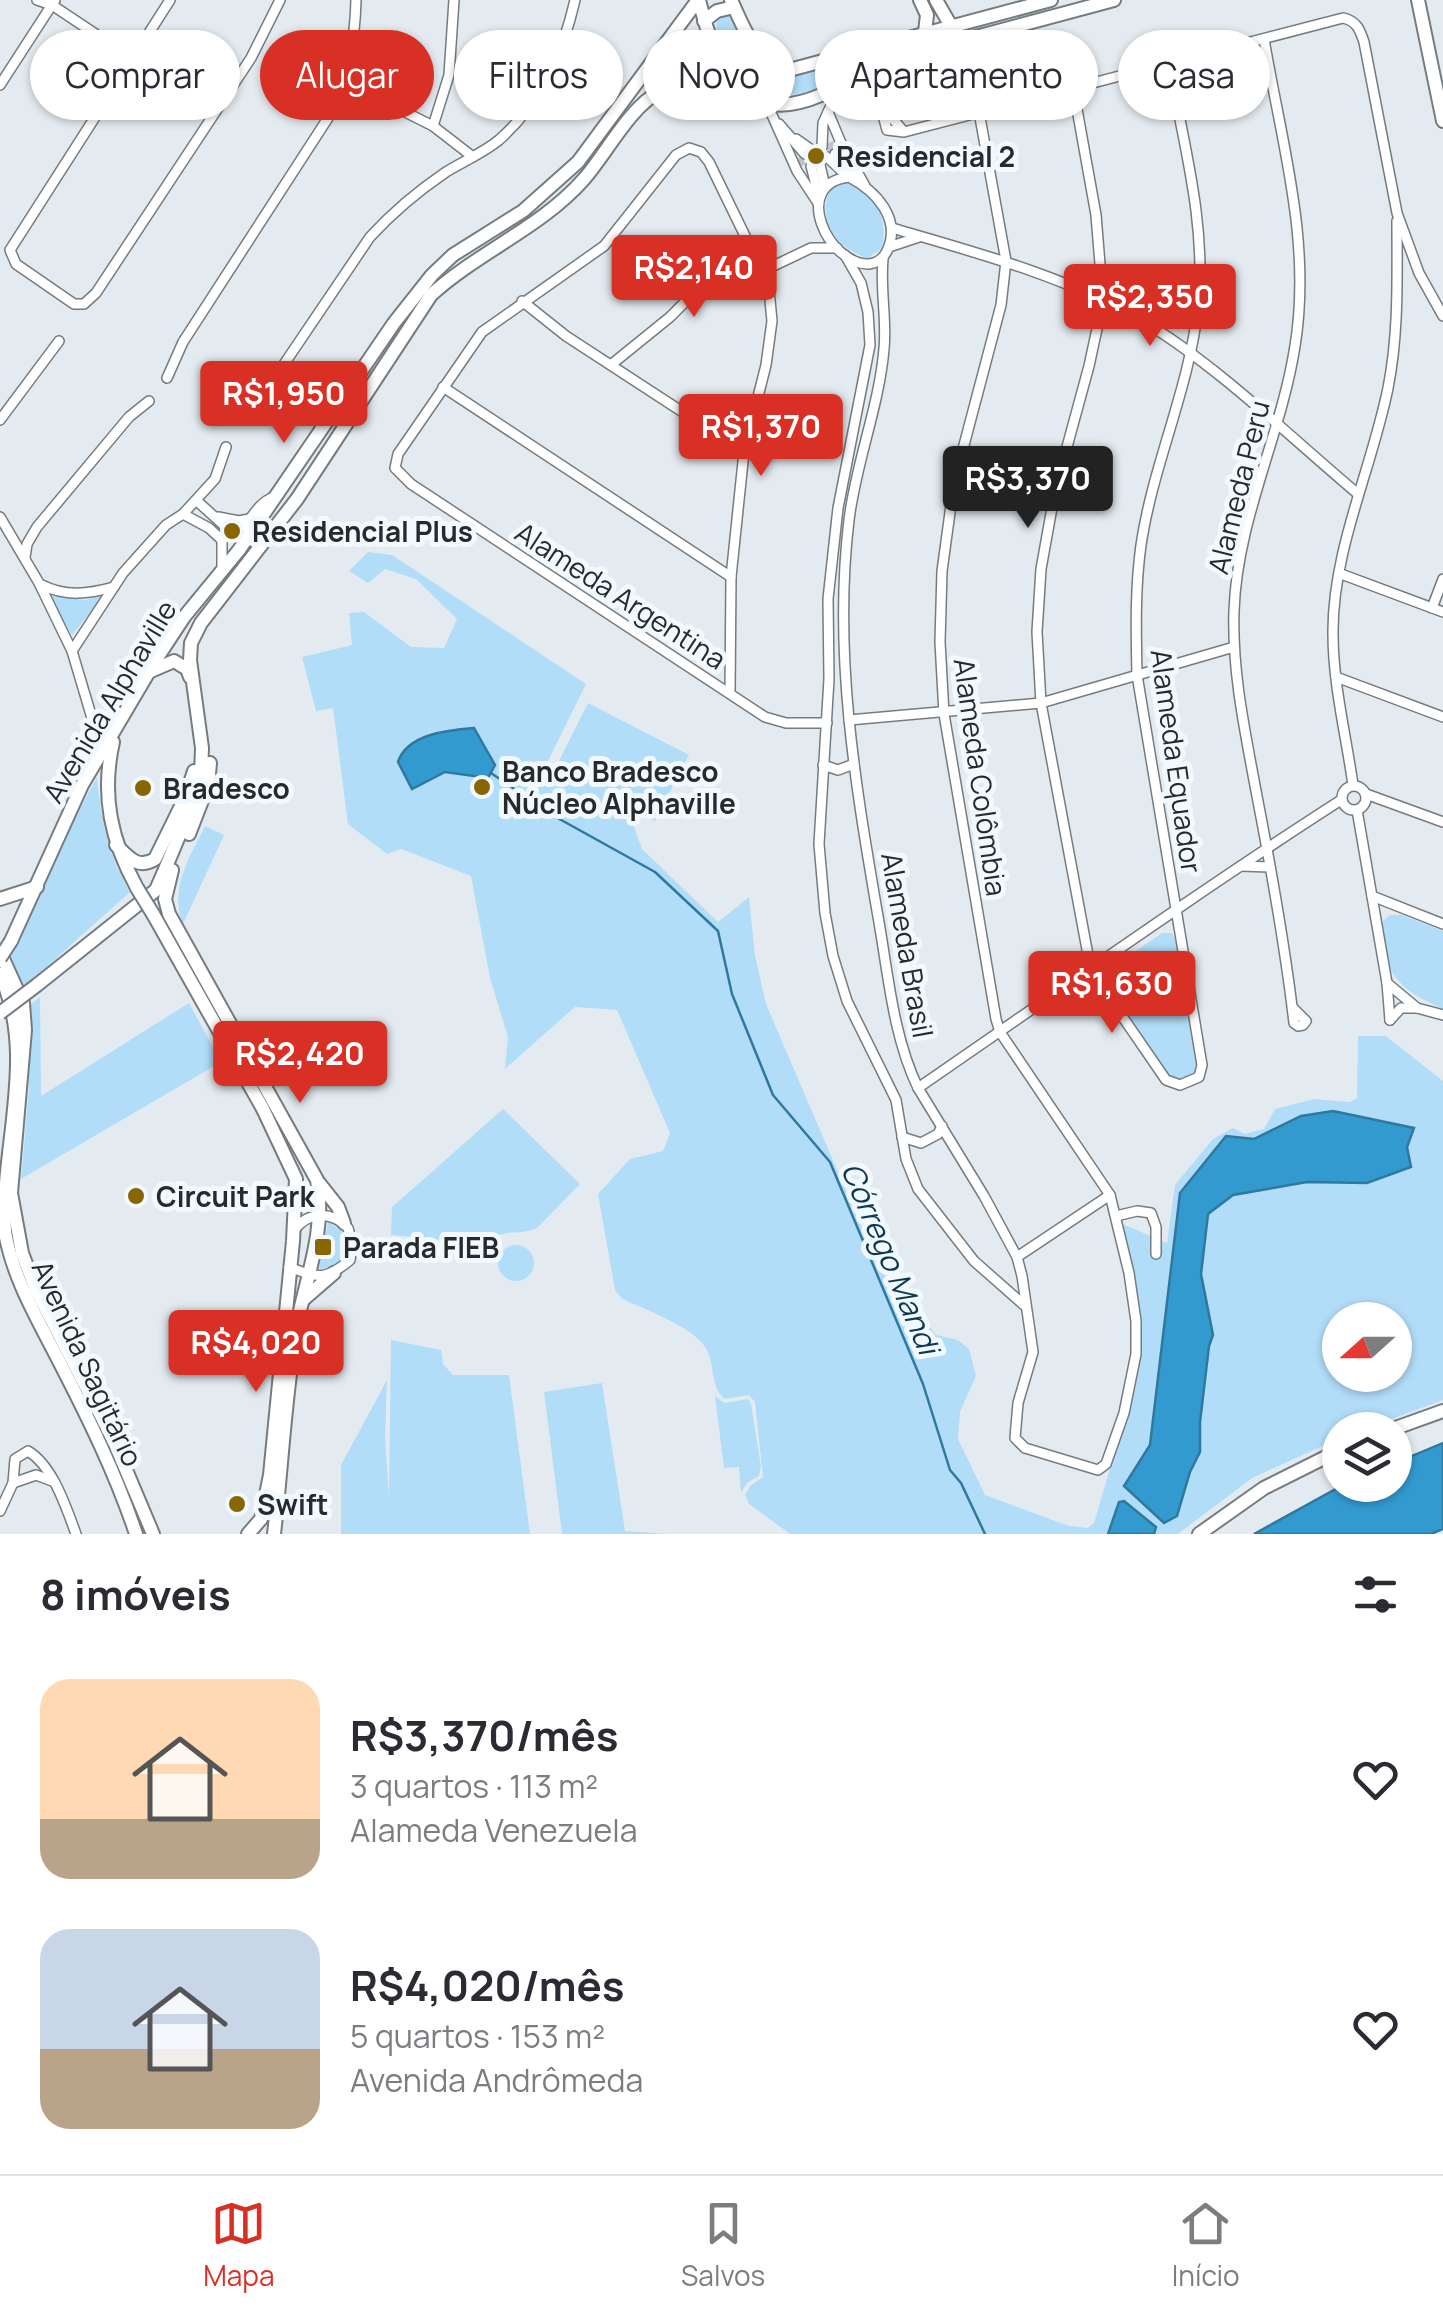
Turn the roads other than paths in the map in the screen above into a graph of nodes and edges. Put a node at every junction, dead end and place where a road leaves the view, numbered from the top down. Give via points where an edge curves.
1 (37, 0) edge
2 (170, 0) edge
3 (280, 0) edge
4 (356, 0) edge
5 (454, 0) edge
6 (575, 0) edge
7 (685, 0) edge
8 (698, 0) edge
9 (920, 0) edge
10 (936, 0) edge
11 (1050, 0) edge
12 (1114, 0) edge
13 (1418, 0) edge
14 (53, 3) edge
15 (732, 3) edge
16 (704, 21) junction
17 (950, 26) junction
18 (91, 30) edge
19 (152, 30) edge
20 (356, 30) edge
21 (674, 30) edge
22 (675, 30) edge
23 (707, 30) edge
24 (925, 30) edge
25 (933, 30) edge
26 (1002, 30) edge
27 (1270, 37) edge
28 (815, 63) edge
29 (1270, 69) edge
30 (240, 73) edge
31 (643, 73) edge
32 (0, 85) edge
33 (643, 106) edge
34 (94, 120) edge
35 (209, 120) edge
36 (324, 120) edge
37 (421, 120) edge
38 (774, 120) edge
39 (776, 120) edge
40 (824, 120) edge
41 (828, 120) edge
42 (949, 120) edge
43 (980, 120) edge
44 (1079, 120) edge
45 (1179, 120) edge
46 (1443, 120) edge
47 (433, 126) junction
48 (786, 131) junction
49 (904, 132) dead end
50 (813, 148) junction
51 (473, 157) junction
52 (819, 161) junction
53 (857, 182) junction
54 (824, 186) junction
55 (819, 200) junction
56 (1397, 213) junction
57 (822, 223) junction
58 (892, 228) junction
59 (921, 236) junction
60 (747, 240) junction
61 (889, 247) junction
62 (810, 248) junction
63 (841, 252) junction
64 (883, 258) junction
65 (1006, 261) junction
66 (767, 269) junction
67 (1419, 273) junction
68 (1398, 276) junction
69 (522, 301) junction
70 (1103, 301) junction
71 (1443, 316) edge
72 (59, 341) dead end
73 (1190, 356) junction
74 (612, 364) junction
75 (1207, 367) junction
76 (1186, 376) junction
77 (167, 378) dead end
78 (443, 386) junction
79 (149, 401) dead end
80 (247, 419) dead end
81 (0, 420) edge
82 (1276, 425) junction
83 (226, 447) dead end
84 (744, 452) junction
85 (1358, 494) junction
86 (274, 497) junction
87 (197, 500) junction
88 (288, 510) junction
89 (183, 514) junction
90 (216, 516) junction
91 (0, 517) edge
92 (249, 519) junction
93 (205, 526) junction
94 (37, 527) junction
95 (10, 536) junction
96 (24, 558) junction
97 (222, 572) junction
98 (1340, 574) junction
99 (732, 578) junction
100 (1443, 579) edge
101 (39, 584) junction
102 (114, 587) junction
103 (1438, 610) edge
104 (1234, 647) junction
105 (72, 652) junction
106 (148, 672) junction
107 (1137, 675) junction
108 (1336, 677) junction
109 (844, 678) junction
110 (829, 679) junction
111 (191, 680) junction
112 (730, 693) junction
113 (1041, 703) junction
114 (196, 713) junction
115 (944, 714) junction
116 (1443, 717) edge
117 (849, 720) junction
118 (827, 723) junction
119 (94, 725) dead end
120 (116, 730) junction
121 (202, 748) junction
122 (854, 764) junction
123 (823, 765) junction
124 (1353, 785) junction
125 (1366, 794) junction
126 (1342, 800) junction
127 (1357, 810) junction
128 (1443, 822) edge
129 (116, 845) junction
130 (1267, 846) junction
131 (1238, 866) junction
132 (1270, 867) junction
133 (38, 887) junction
134 (1372, 896) junction
135 (0, 899) edge
136 (1177, 912) junction
137 (1443, 924) edge
138 (4, 950) edge
139 (1090, 971) junction
140 (0, 974) edge
141 (186, 974) junction
142 (201, 974) junction
143 (1387, 983) junction
144 (1292, 1007) dead end
145 (1418, 1008) junction
146 (0, 1014) edge
147 (1443, 1015) edge
148 (1000, 1032) junction
149 (239, 1055) junction
150 (249, 1072) junction
151 (918, 1088) junction
152 (12, 1090) junction
153 (0, 1111) edge
154 (942, 1126) junction
155 (902, 1137) junction
156 (316, 1180) junction
157 (1110, 1195) junction
158 (0, 1203) edge
159 (0, 1212) edge
160 (318, 1215) junction
161 (1116, 1216) junction
162 (344, 1223) junction
163 (294, 1230) junction
164 (0, 1242) edge
165 (1156, 1254) dead end
166 (1016, 1258) junction
167 (290, 1268) junction
168 (334, 1273) junction
169 (311, 1275) junction
170 (18, 1279) junction
171 (31, 1292) junction
172 (303, 1301) junction
173 (1024, 1306) junction
174 (1443, 1411) edge
175 (1412, 1422) edge
176 (1322, 1459) edge
177 (1098, 1470) joint
178 (53, 1482) junction
179 (13, 1483) junction
180 (0, 1512) edge
181 (76, 1534) edge
182 (136, 1534) edge
183 (153, 1534) edge
184 (248, 1534) edge
185 (274, 1534) edge
186 (1199, 1534) edge

1 - 14 street
2 - 19 street
3 - 30 street
4 - 20 street
5 - 47 street via 450,76
6 - 51 street via 566,42 545,84 524,114
7 - 21 main road
8 - 16 main road
8 - 22 main road
9 - 24 main road
10 - 17 main road
11 - 17 main road
12 - 26 main road
13 - 46 main road
14 - 18 street
14 - 32 street
15 - 16 main road
15 - 28 main road via 769,63 793,68
16 - 23 main road
17 - 25 main road
27 - 56 street via 1344,18 1356,24
29 - 82 street, Alameda Peru via 1300,253 1295,347
31 - 86 main road, Avenida Alphaville via 578,162 523,211 432,275
33 - 88 main road, Avenida Alphaville via 582,182 442,284
34 - 35 street via 10,256 74,304 96,293
36 - 77 street via 182,342
37 - 47 street
38 - 55 street via 797,171
39 - 48 street
40 - 50 street
41 - 53 street
42 - 49 street
43 - 65 street, Alameda Colômbia
44 - 70 street
45 - 73 street, Alameda Equador via 1201,271
47 - 51 street
48 - 50 street
48 - 50 street
51 - 80 street via 394,211 370,237
52 - 53 street
52 - 54 street
52 - 55 street
53 - 54 street via 837,178
53 - 58 street via 881,202
54 - 55 street
55 - 57 street
56 - 67 street
56 - 68 street
57 - 62 street
57 - 63 street
58 - 59 street
58 - 61 street
59 - 61 street
59 - 65 street
60 - 66 street, Alameda Argentina
60 - 69 street, Alameda Argentina via 709,162 689,148 676,155 604,246
60 - 74 street
61 - 64 street
62 - 63 street
62 - 66 street
63 - 64 street via 866,264
63 - 110 street, Alameda Brasil via 860,283 870,345 834,537
64 - 109 street, Alameda Brasil via 884,349 850,516
65 - 70 street
65 - 115 street, Alameda Colômbia via 954,483 941,606
66 - 84 street via 770,341
67 - 68 street
67 - 71 street
68 - 85 street via 1389,386
69 - 74 street
69 - 78 street, Alameda Argentina via 482,332
70 - 73 street
70 - 113 street via 1054,490 1041,569
72 - 81 street
73 - 75 street
73 - 76 street, Alameda Equador
74 - 84 street
75 - 76 street
75 - 82 street
76 - 107 street, Alameda Equador via 1141,542
78 - 99 street
78 - 112 street, Alameda Argentina via 398,454 398,474
79 - 94 street
82 - 85 street
82 - 104 street, Alameda Peru via 1237,569
83 - 87 street
84 - 99 street
85 - 98 street
86 - 88 main road
86 - 92 street via 258,504
86 - 97 main road, Avenida Alphaville
87 - 89 street
87 - 90 street
88 - 111 main road, Avenida Alphaville via 201,623 192,643
89 - 93 street
89 - 102 street
90 - 92 street
90 - 92 street via 232,531
90 - 93 street
91 - 95 street
93 - 97 street via 222,540
94 - 95 street
94 - 96 street
95 - 96 street
96 - 101 street
97 - 106 main road, Avenida Alphaville
98 - 103 street
98 - 108 street via 1332,633
99 - 112 street
100 - 103 street
101 - 102 street via 67,594
101 - 105 street
102 - 105 street
104 - 107 street
104 - 130 street, Alameda Peru
105 - 119 street
106 - 111 main road via 174,661
106 - 120 main road, Avenida Alphaville
107 - 113 street
107 - 136 street, Alameda Equador
108 - 116 street
108 - 124 street
109 - 110 street
109 - 117 street, Alameda Brasil
110 - 118 street, Alameda Brasil
111 - 114 main road, Avenida Alphaville
112 - 118 street, Alameda Argentina via 766,717
113 - 115 street
113 - 139 street
114 - 121 main road, Avenida Alphaville
114 - 142 main road via 208,747 208,785 165,899
115 - 117 street
115 - 148 street, Alameda Colômbia
117 - 122 street, Alameda Brasil
118 - 123 street, Alameda Brasil
120 - 129 main road via 106,792
120 - 133 main road, Avenida Alphaville via 82,786
121 - 129 main road via 155,859 134,862
121 - 146 main road, Avenida Alphaville, bridge via 194,800 156,890
122 - 123 street via 838,770
122 - 151 street, Alameda Brasil via 898,1032
123 - 155 street, Alameda Brasil via 819,844 832,956 896,1100
124 - 125 street
124 - 126 street
125 - 127 street
125 - 128 street
126 - 127 street
126 - 130 street
127 - 134 street
129 - 141 main road, bridge
130 - 131 street
130 - 132 street, Alameda Peru
131 - 132 street
131 - 136 street
132 - 144 street, Alameda Peru
133 - 135 main road
133 - 138 main road, Avenida Alphaville
134 - 137 street
134 - 143 street
136 - 139 street
136 - 139 street, Alameda Equador via 1201,1072 1192,1081 1166,1080
138 - 171 main road, Avenida Sagitário via 23,1003 11,1193
139 - 148 street
140 - 152 main road, Avenida Sagitário via 15,1028
141 - 142 main road
141 - 149 main road
142 - 149 main road
143 - 145 street
143 - 145 street via 1390,1020 1401,1008
145 - 147 street
148 - 151 street
148 - 157 street, Alameda Colômbia
149 - 150 main road
150 - 156 main road
150 - 163 main road via 294,1172
151 - 154 street, Alameda Brasil
152 - 153 main road
152 - 158 main road, Avenida Sagitário
154 - 155 street via 921,1143
154 - 166 street, Alameda Brasil
155 - 173 street, Alameda Brasil via 912,1174 940,1222
156 - 160 main road
156 - 162 main road
157 - 161 street, Alameda Colômbia
157 - 166 street
158 - 159 main road
158 - 170 main road, Avenida Sagitário
160 - 162 street
160 - 163 street
160 - 169 main road
161 - 165 street via 1150,1214
161 - 177 street, Alameda Colômbia via 1136,1354 1124,1413
162 - 168 street via 350,1260
163 - 167 main road
164 - 170 main road
166 - 173 street, Alameda Brasil
167 - 169 street
167 - 184 main road via 267,1501
168 - 169 street
168 - 172 main road
169 - 172 main road
170 - 171 main road, Avenida Sagitário
171 - 182 main road, Avenida Sagitário
171 - 183 main road, Avenida Sagitário via 113,1439
172 - 185 main road
173 - 177 street, Alameda Brasil via 1033,1352 1016,1438 1025,1448
174 - 175 main road
176 - 186 main road via 1264,1488
178 - 179 street via 36,1474
178 - 179 street via 37,1457 23,1451 15,1458
178 - 181 street
179 - 180 street

